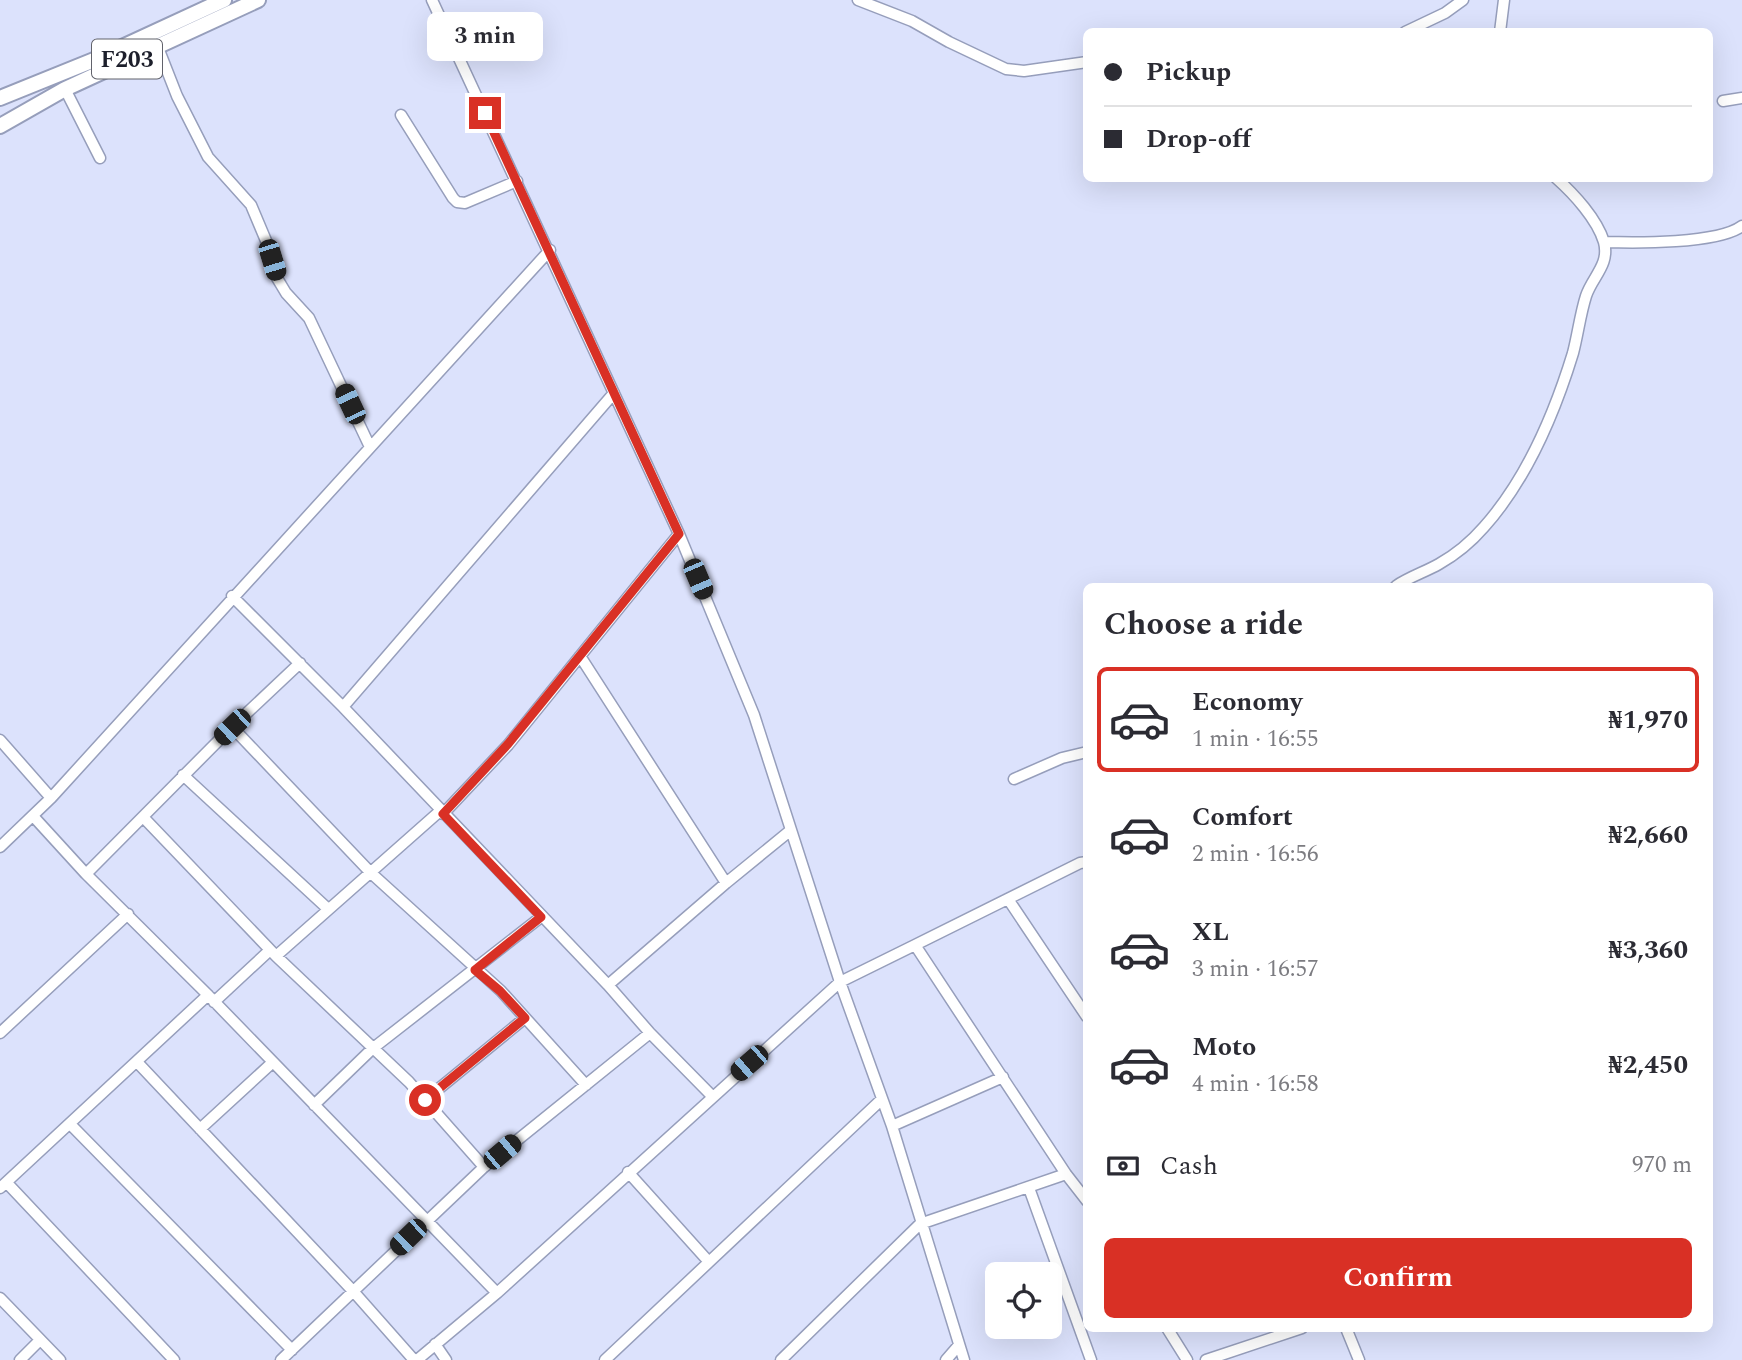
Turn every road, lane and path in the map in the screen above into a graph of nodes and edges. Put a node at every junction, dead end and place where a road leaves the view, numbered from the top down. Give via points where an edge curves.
1 (224, 0) edge
2 (258, 0) edge
3 (432, 0) edge
4 (858, 0) edge
5 (1462, 0) edge
6 (1504, 0) edge
7 (1413, 28) edge
8 (1500, 28) edge
9 (157, 45) junction
10 (1083, 63) edge
11 (65, 89) junction
12 (0, 98) edge
13 (1742, 98) edge
14 (1723, 101) dead end
15 (401, 115) dead end
16 (0, 126) edge
17 (100, 159) dead end
18 (517, 181) junction
19 (1560, 182) edge
20 (1742, 226) edge
21 (1604, 242) junction
22 (550, 250) junction
23 (614, 393) junction
24 (370, 447) junction
25 (679, 534) junction
26 (1402, 583) edge
27 (232, 596) junction
28 (580, 656) junction
29 (300, 663) junction
30 (343, 707) junction
31 (232, 727) junction
32 (0, 740) edge
33 (1083, 753) edge
34 (183, 775) junction
35 (1014, 779) dead end
36 (51, 798) junction
37 (441, 812) junction
38 (33, 816) junction
39 (143, 817) junction
40 (791, 830) junction
41 (0, 847) edge
42 (1083, 863) edge
43 (371, 873) junction
44 (86, 874) junction
45 (726, 883) junction
46 (1009, 899) junction
47 (327, 908) junction
48 (128, 914) junction
49 (541, 917) junction
50 (915, 945) junction
51 (273, 953) junction
52 (475, 970) junction
53 (840, 982) junction
54 (608, 985) junction
55 (211, 998) junction
56 (1083, 1011) edge
57 (525, 1018) junction
58 (0, 1033) edge
59 (650, 1033) junction
60 (372, 1049) junction
61 (137, 1062) junction
62 (273, 1062) junction
63 (1003, 1077) junction
64 (586, 1085) junction
65 (712, 1096) junction
66 (425, 1100) junction
67 (881, 1100) junction
68 (314, 1105) junction
69 (70, 1124) junction
70 (892, 1126) junction
71 (200, 1129) junction
72 (484, 1167) junction
73 (628, 1172) junction
74 (1066, 1174) junction
75 (3, 1186) edge
76 (1029, 1188) junction
77 (1083, 1194) edge
78 (427, 1219) junction
79 (920, 1224) junction
80 (709, 1262) junction
81 (353, 1291) junction
82 (497, 1293) junction
83 (0, 1298) edge
84 (1170, 1332) edge
85 (1290, 1332) edge
86 (1348, 1332) edge
87 (40, 1340) junction
88 (435, 1344) junction
89 (959, 1345) junction
90 (292, 1350) junction
91 (20, 1360) edge
92 (60, 1360) edge
93 (174, 1360) edge
94 (281, 1360) edge
95 (416, 1360) edge
96 (446, 1360) edge
97 (605, 1360) edge
98 (781, 1360) edge
99 (946, 1360) edge
100 (964, 1360) edge
101 (1091, 1360) edge
102 (1187, 1360) edge
103 (1206, 1360) edge
104 (1359, 1360) edge

1 - 12 main road, F203
2 - 9 main road, F203
3 - 18 street
4 - 10 street via 912,20 1006,69
5 - 7 street
6 - 8 street
9 - 11 main road, F203
9 - 24 street via 208,157 251,205 277,278 309,318
11 - 16 main road, F203
11 - 17 street
13 - 14 street
15 - 18 street via 457,202 465,203
18 - 22 street
19 - 21 street via 1580,202
20 - 21 street via 1718,235
21 - 26 street via 1604,265 1588,291 1573,352 1531,460 1482,530 1448,558
22 - 23 street
22 - 24 street
23 - 25 street
23 - 30 street
24 - 27 street
25 - 28 street
25 - 40 street via 754,715
27 - 29 street
27 - 36 street
28 - 37 street via 508,744
28 - 45 street
29 - 30 street
29 - 31 street
30 - 37 street
31 - 34 street
31 - 43 street
32 - 36 street
33 - 35 street
34 - 39 street
34 - 47 street
36 - 38 street
37 - 43 street
37 - 49 street
38 - 41 street
38 - 44 street
39 - 44 street
39 - 51 street
40 - 45 street
40 - 53 street
42 - 46 street
43 - 47 street
43 - 52 street
44 - 48 street
45 - 54 street
46 - 50 street
46 - 56 street
47 - 51 street
48 - 55 street
48 - 58 street
49 - 52 street
49 - 54 street
50 - 53 street
50 - 63 street
51 - 55 street
51 - 60 street
52 - 57 street
52 - 60 street
53 - 65 street
53 - 67 street
54 - 59 street
55 - 61 street
55 - 62 street
57 - 64 street
57 - 66 street
59 - 64 street
59 - 65 street
60 - 66 street
60 - 68 street
61 - 69 street
61 - 71 street
62 - 68 street
62 - 71 street
63 - 70 street
63 - 74 street
64 - 72 street
65 - 73 street
66 - 72 street
67 - 70 street
67 - 80 street
68 - 78 street
69 - 75 street
69 - 90 street
70 - 79 street
71 - 81 street
72 - 78 street
73 - 80 street
73 - 82 street
74 - 76 street
74 - 77 street
75 - 93 street
76 - 79 street
76 - 101 street
78 - 81 street
78 - 82 street
79 - 89 street
79 - 98 street
80 - 97 street
81 - 90 street
81 - 95 street
82 - 88 street
83 - 87 street
84 - 102 street
85 - 103 street
86 - 104 street
87 - 91 street
87 - 92 street
88 - 95 street
88 - 96 street
89 - 99 street
89 - 100 street
90 - 94 street

